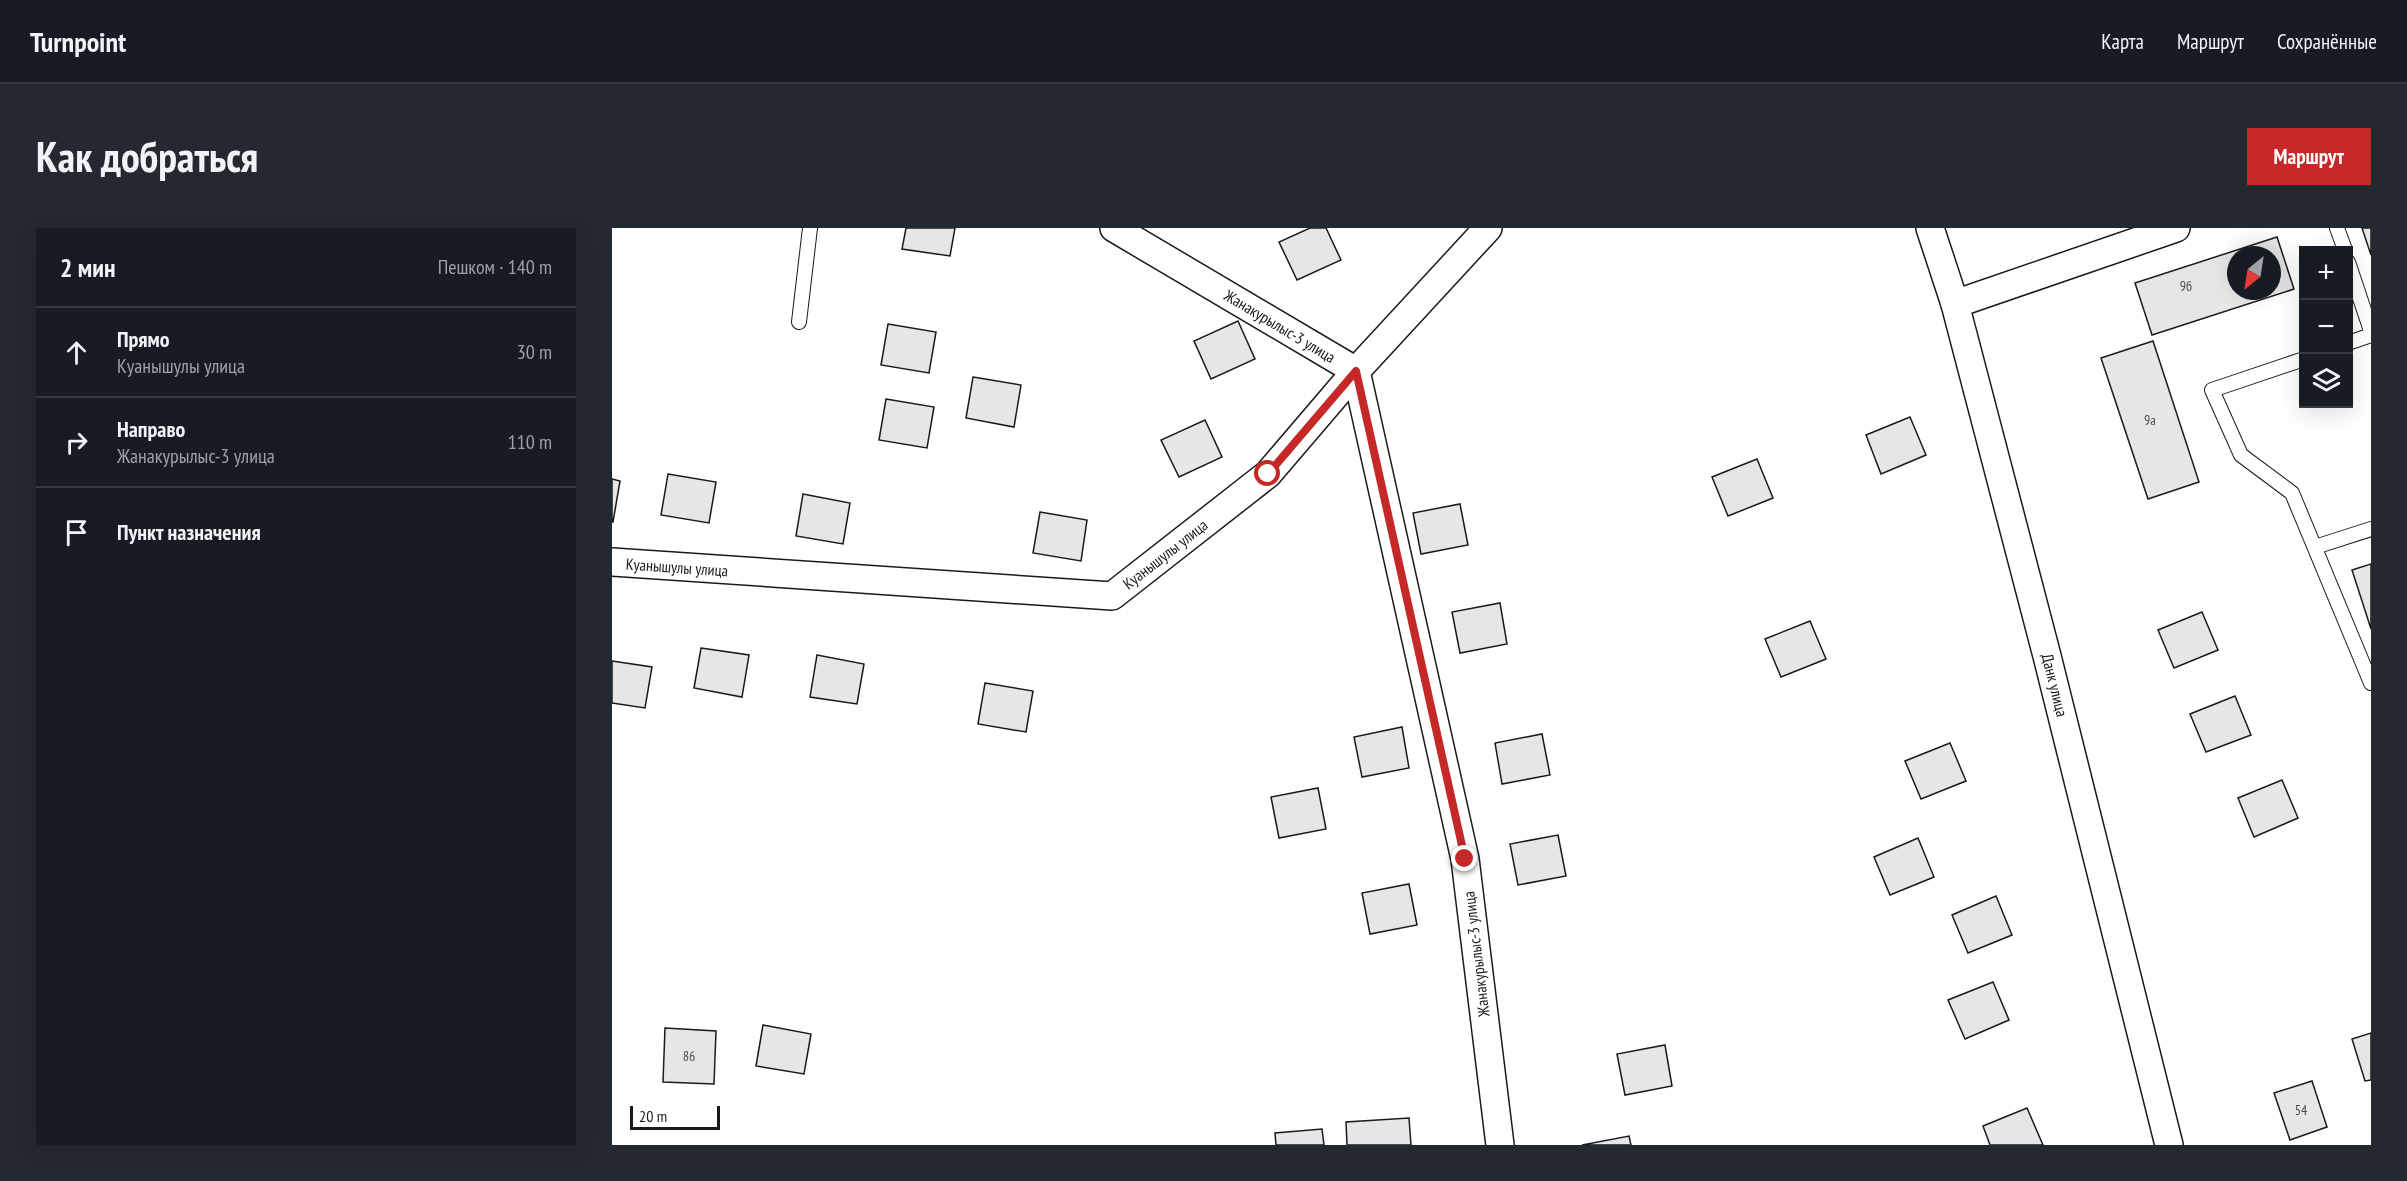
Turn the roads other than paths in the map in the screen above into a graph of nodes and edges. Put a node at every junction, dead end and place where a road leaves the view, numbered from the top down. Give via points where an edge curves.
1 (810, 228) edge
2 (1114, 228) edge
3 (1488, 228) edge
4 (1930, 228) edge
5 (2176, 228) edge
6 (2337, 228) edge
7 (2344, 246) edge
8 (2353, 275) edge
9 (1955, 304) junction
10 (799, 322) dead end
11 (2371, 333) edge
12 (2353, 341) edge
13 (2299, 361) edge
14 (1356, 371) junction
15 (2371, 529) edge
16 (2315, 548) junction
17 (612, 562) edge
18 (2371, 683) edge
19 (1500, 1145) edge
20 (2169, 1145) edge

1 - 10 lane
2 - 14 street, Жанакурылыс-3 улица
3 - 14 street, Куанышулы улица
4 - 9 street, Данк улица
5 - 9 street
6 - 7 lane
8 - 11 lane
9 - 20 street, Данк улица
11 - 12 lane
13 - 16 lane via 2212,390 2241,455 2292,493
14 - 17 street, Куанышулы улица via 1268,474 1112,596
14 - 19 street, Жанакурылыс-3 улица via 1465,859
15 - 16 lane
16 - 18 lane

